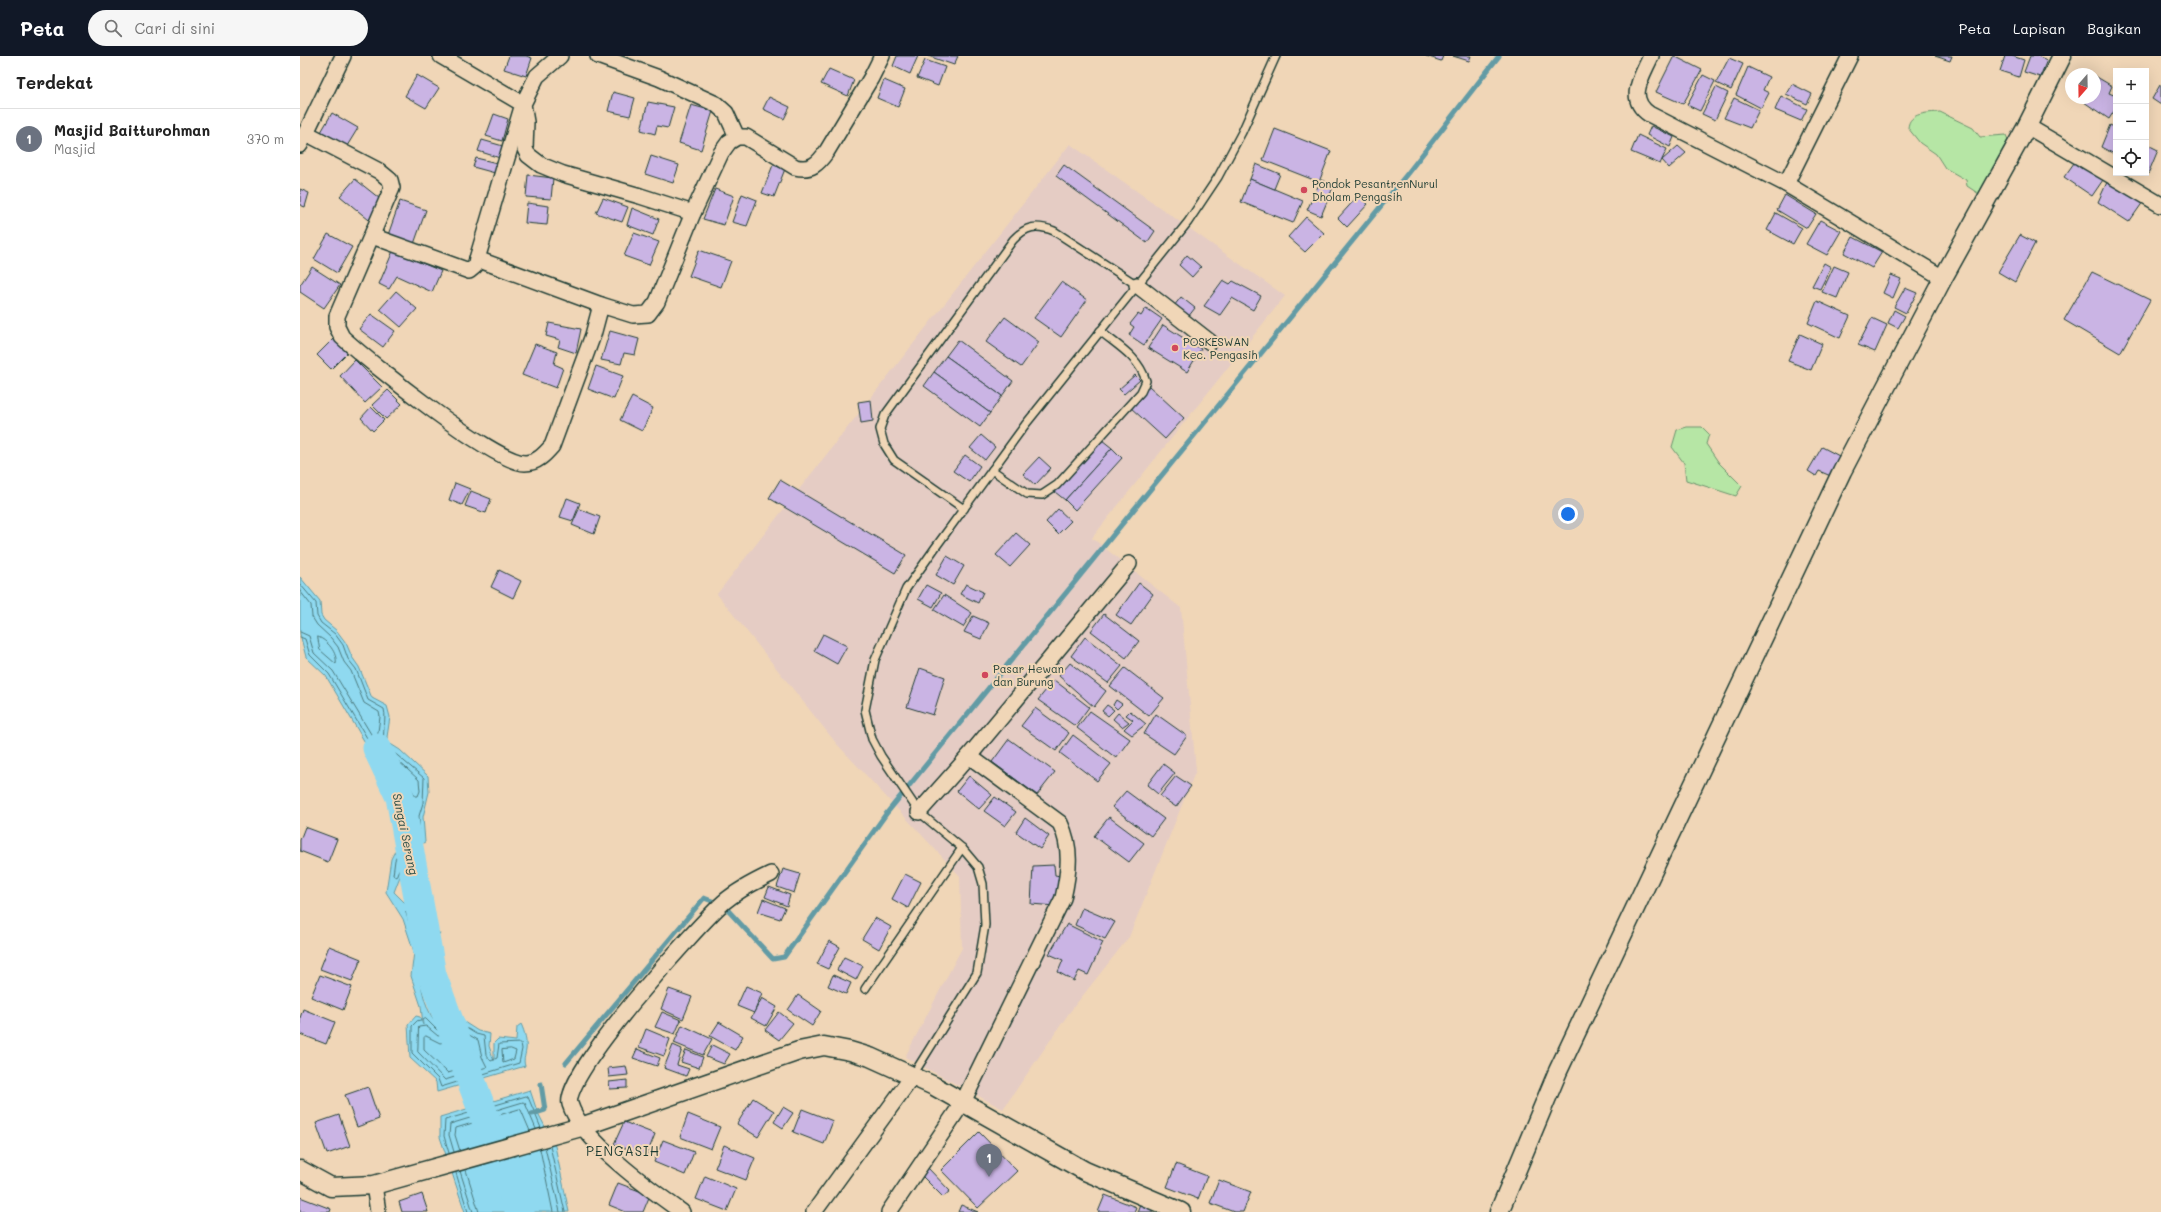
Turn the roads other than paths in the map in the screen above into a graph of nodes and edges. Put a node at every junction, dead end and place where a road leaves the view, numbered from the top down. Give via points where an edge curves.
1 (343, 56) edge
2 (441, 56) edge
3 (560, 56) edge
4 (598, 56) edge
5 (882, 56) edge
6 (1276, 56) edge
7 (1650, 56) edge
8 (1850, 56) edge
9 (2062, 56) edge
10 (523, 104) junction
11 (2027, 126) junction
12 (737, 136) junction
13 (303, 139) edge
14 (1786, 184) junction
15 (2161, 205) edge
16 (693, 213) junction
17 (372, 236) junction
18 (477, 258) junction
19 (1943, 278) junction
20 (1137, 285) junction
21 (601, 305) junction
22 (1100, 331) junction
23 (1210, 342) dead end
24 (992, 470) junction
25 (964, 509) junction
26 (1129, 564) dead end
27 (968, 756) junction
28 (918, 812) junction
29 (962, 848) junction
30 (771, 874) dead end
31 (865, 989) dead end
32 (912, 1077) junction
33 (963, 1102) junction
34 (574, 1129) junction
35 (301, 1174) edge
36 (374, 1185) junction
37 (378, 1212) edge
38 (682, 1212) edge
39 (814, 1212) edge
40 (889, 1212) edge
41 (1182, 1212) edge
42 (1499, 1212) edge

1 - 13 street
2 - 10 street
3 - 10 street via 537,76
4 - 12 street via 659,78 716,104 726,113
5 - 12 street via 827,151 812,168 795,168 746,137
6 - 20 lane via 1242,132 1218,177 1188,222
7 - 14 street via 1637,92 1636,100 1640,108
8 - 14 street
9 - 11 street
10 - 16 street via 526,122 525,149 534,161 564,174
10 - 18 street
11 - 15 street
11 - 19 street
12 - 16 street via 721,153
13 - 17 street via 379,171 390,180 392,188
14 - 19 street
16 - 21 street via 657,302 648,314 633,315
17 - 18 street via 469,271 473,269
17 - 21 street via 336,316 337,327 342,337 397,383 497,454 525,463 542,458 552,446 593,335
18 - 21 street
19 - 42 street via 1842,470 1558,1071
20 - 22 lane
20 - 23 street
20 - 25 lane via 1054,231 1042,226 1031,226 1021,231 1013,240 885,415 880,429 884,444 894,460
22 - 24 lane
22 - 24 lane via 1136,360 1146,381 1141,392 1057,485 1042,495 1027,494
24 - 25 lane
25 - 28 lane via 906,589 875,660 865,710 872,739
26 - 27 street
27 - 28 street
27 - 33 street via 1060,823 1067,836 1068,875 1063,898
28 - 29 lane
29 - 31 lane
29 - 32 lane via 978,867 983,884 985,925 977,973
30 - 34 street via 736,892 724,902 627,1008 573,1087 569,1103
32 - 33 street
32 - 34 street via 870,1057 824,1046 799,1051
32 - 39 street
33 - 40 street
33 - 41 street via 1085,1171
34 - 36 street
34 - 38 street
35 - 36 street via 331,1187
36 - 37 street

